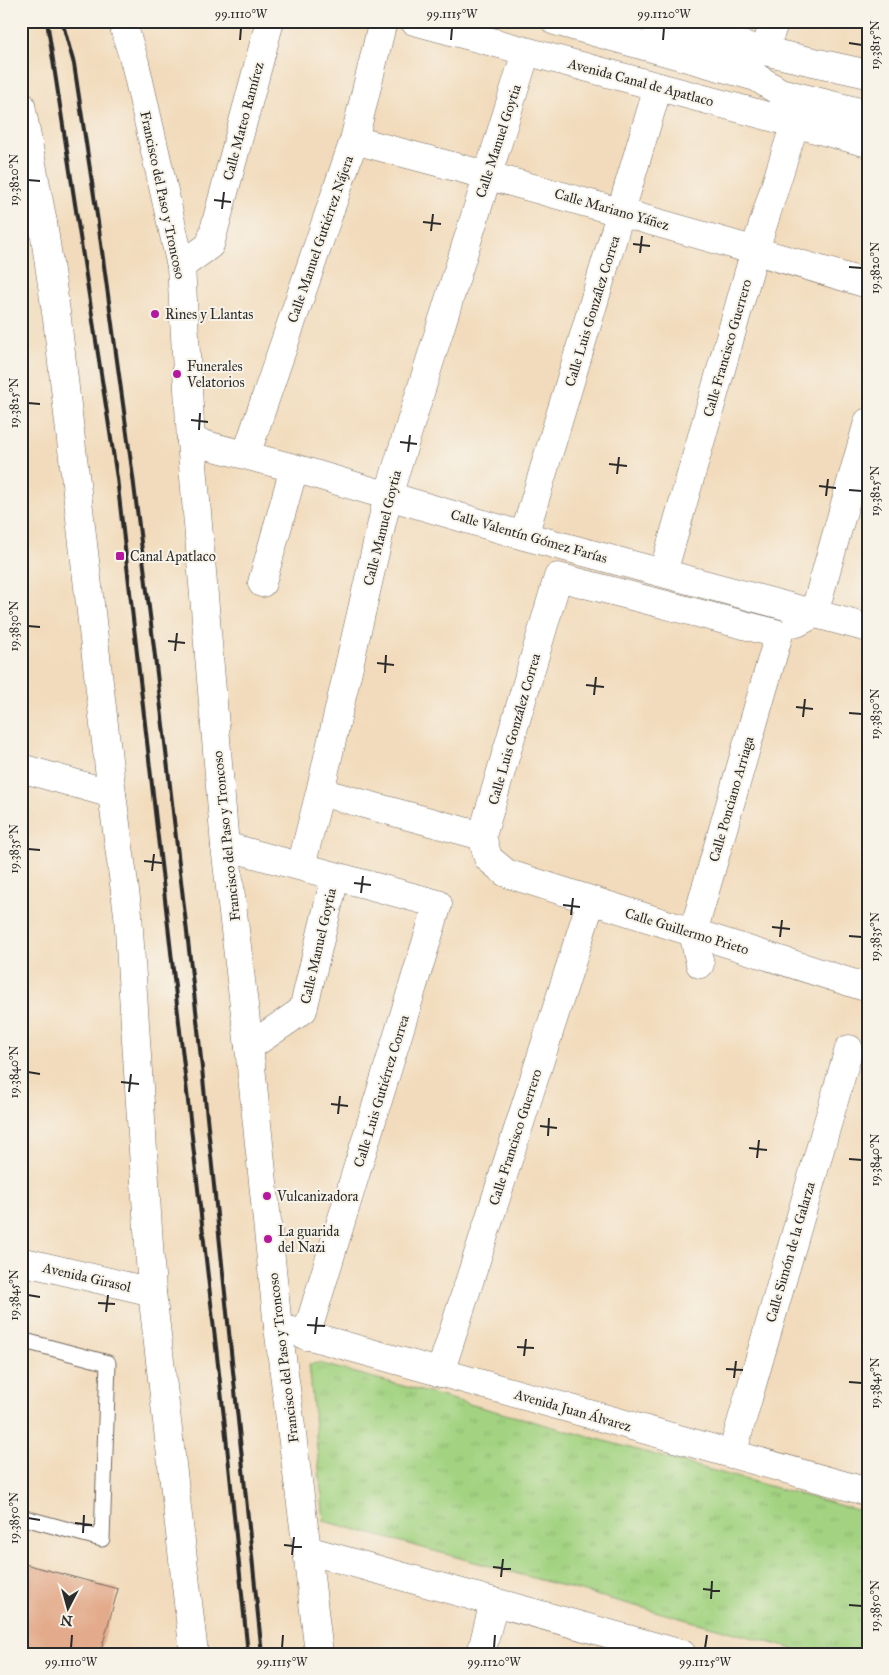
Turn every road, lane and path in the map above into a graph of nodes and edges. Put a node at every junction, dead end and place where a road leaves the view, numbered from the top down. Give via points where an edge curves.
1 (122, 21) edge
2 (270, 21) edge
3 (383, 21) edge
4 (414, 21) edge
5 (555, 21) edge
6 (775, 21) edge
7 (660, 22) edge
8 (526, 52) junction
9 (760, 64) junction
10 (868, 74) edge
11 (658, 87) junction
12 (868, 92) edge
13 (21, 105) edge
14 (868, 114) edge
15 (795, 124) junction
16 (354, 140) junction
17 (868, 143) edge
18 (487, 174) junction
19 (622, 212) junction
20 (32, 220) edge
21 (755, 250) junction
22 (181, 266) junction
23 (868, 284) edge
24 (868, 422) edge
25 (191, 441) junction
26 (246, 455) junction
27 (294, 468) junction
28 (388, 496) junction
29 (524, 536) junction
30 (663, 574) junction
31 (262, 583) dead end
32 (814, 614) junction
33 (868, 628) edge
34 (778, 634) junction
35 (21, 768) edge
36 (320, 792) junction
37 (112, 794) junction
38 (482, 836) junction
39 (225, 846) junction
40 (301, 866) junction
41 (335, 877) junction
42 (591, 901) junction
43 (693, 933) junction
44 (700, 964) dead end
45 (868, 988) edge
46 (249, 1047) junction
47 (849, 1049) dead end
48 (21, 1261) edge
49 (152, 1292) junction
50 (278, 1327) junction
51 (306, 1336) junction
52 (21, 1340) edge
53 (440, 1373) junction
54 (732, 1454) junction
55 (867, 1490) edge
56 (21, 1517) edge
57 (307, 1550) junction
58 (494, 1602) junction
59 (627, 1647) edge
60 (194, 1654) edge
61 (319, 1654) edge
62 (480, 1654) edge
63 (682, 1654) edge

1 - 22 street, Francisco del Paso y Troncoso via 135,63
2 - 22 street, Calle Mateo Ramírez via 210,245
3 - 16 street, Calle Manuel Gutiérrez Nájera
4 - 8 street, Avenida Canal de Apatlaco
5 - 9 street
6 - 9 street
7 - 9 street
8 - 11 street, Avenida Canal de Apatlaco
8 - 18 street, Calle Manuel Goytia
9 - 10 street
9 - 12 street via 783,74
9 - 14 street via 780,92
11 - 15 street, Avenida Canal de Apatlaco
11 - 19 street, Calle Luis González Correa
13 - 20 street
15 - 17 street, Avenida Canal de Apatlaco
15 - 21 street, Calle Francisco Guerrero
16 - 18 street, Calle Mariano Yáñez
16 - 26 street, Calle Manuel Gutiérrez Nájera
18 - 19 street, Calle Mariano Yáñez
18 - 28 street, Calle Manuel Goytia
19 - 21 street, Calle Mariano Yáñez
19 - 29 street, Calle Luis González Correa
20 - 37 street via 56,319
21 - 23 street, Calle Mariano Yáñez
21 - 30 street, Calle Francisco Guerrero
22 - 25 street, Francisco del Paso y Troncoso
24 - 32 street
25 - 26 street, Calle Valentín Gómez Farías
25 - 39 street, Francisco del Paso y Troncoso
26 - 27 street, Calle Valentín Gómez Farías
27 - 28 street, Calle Valentín Gómez Farías
27 - 31 street
28 - 29 street, Calle Valentín Gómez Farías
28 - 36 street, Calle Manuel Goytia
29 - 30 street, Calle Valentín Gómez Farías
30 - 32 street, Calle Valentín Gómez Farías
32 - 33 street, Calle Valentín Gómez Farías
32 - 34 street
34 - 38 street, Calle Luis González Correa via 558,577
34 - 43 street, Calle Ponciano Arriaga
35 - 37 street
36 - 38 street
36 - 40 street, Calle Manuel Goytia
37 - 49 street via 128,914
38 - 42 street, Calle Guillermo Prieto via 488,858 506,873
39 - 40 street
39 - 46 street, Francisco del Paso y Troncoso
40 - 41 street
41 - 46 street, Calle Manuel Goytia via 303,1010
41 - 51 street, Calle Luis Gutiérrez Correa via 438,904
42 - 43 street, Calle Guillermo Prieto
42 - 53 street, Calle Francisco Guerrero
43 - 44 street, Calle Ponciano Arriaga
43 - 45 street, Calle Guillermo Prieto
46 - 50 street, Francisco del Paso y Troncoso
47 - 54 street, Calle Simón de la Galarza
48 - 49 street, Avenida Girasol
49 - 60 street
50 - 51 street, Avenida Juan Álvarez
50 - 57 street, Francisco del Paso y Troncoso
51 - 53 street, Avenida Juan Álvarez
52 - 56 lane via 108,1362 102,1538
53 - 54 street, Avenida Juan Álvarez
54 - 55 street, Avenida Juan Álvarez
57 - 58 street
57 - 61 street, Francisco del Paso y Troncoso
58 - 59 street
58 - 62 street
59 - 63 street

